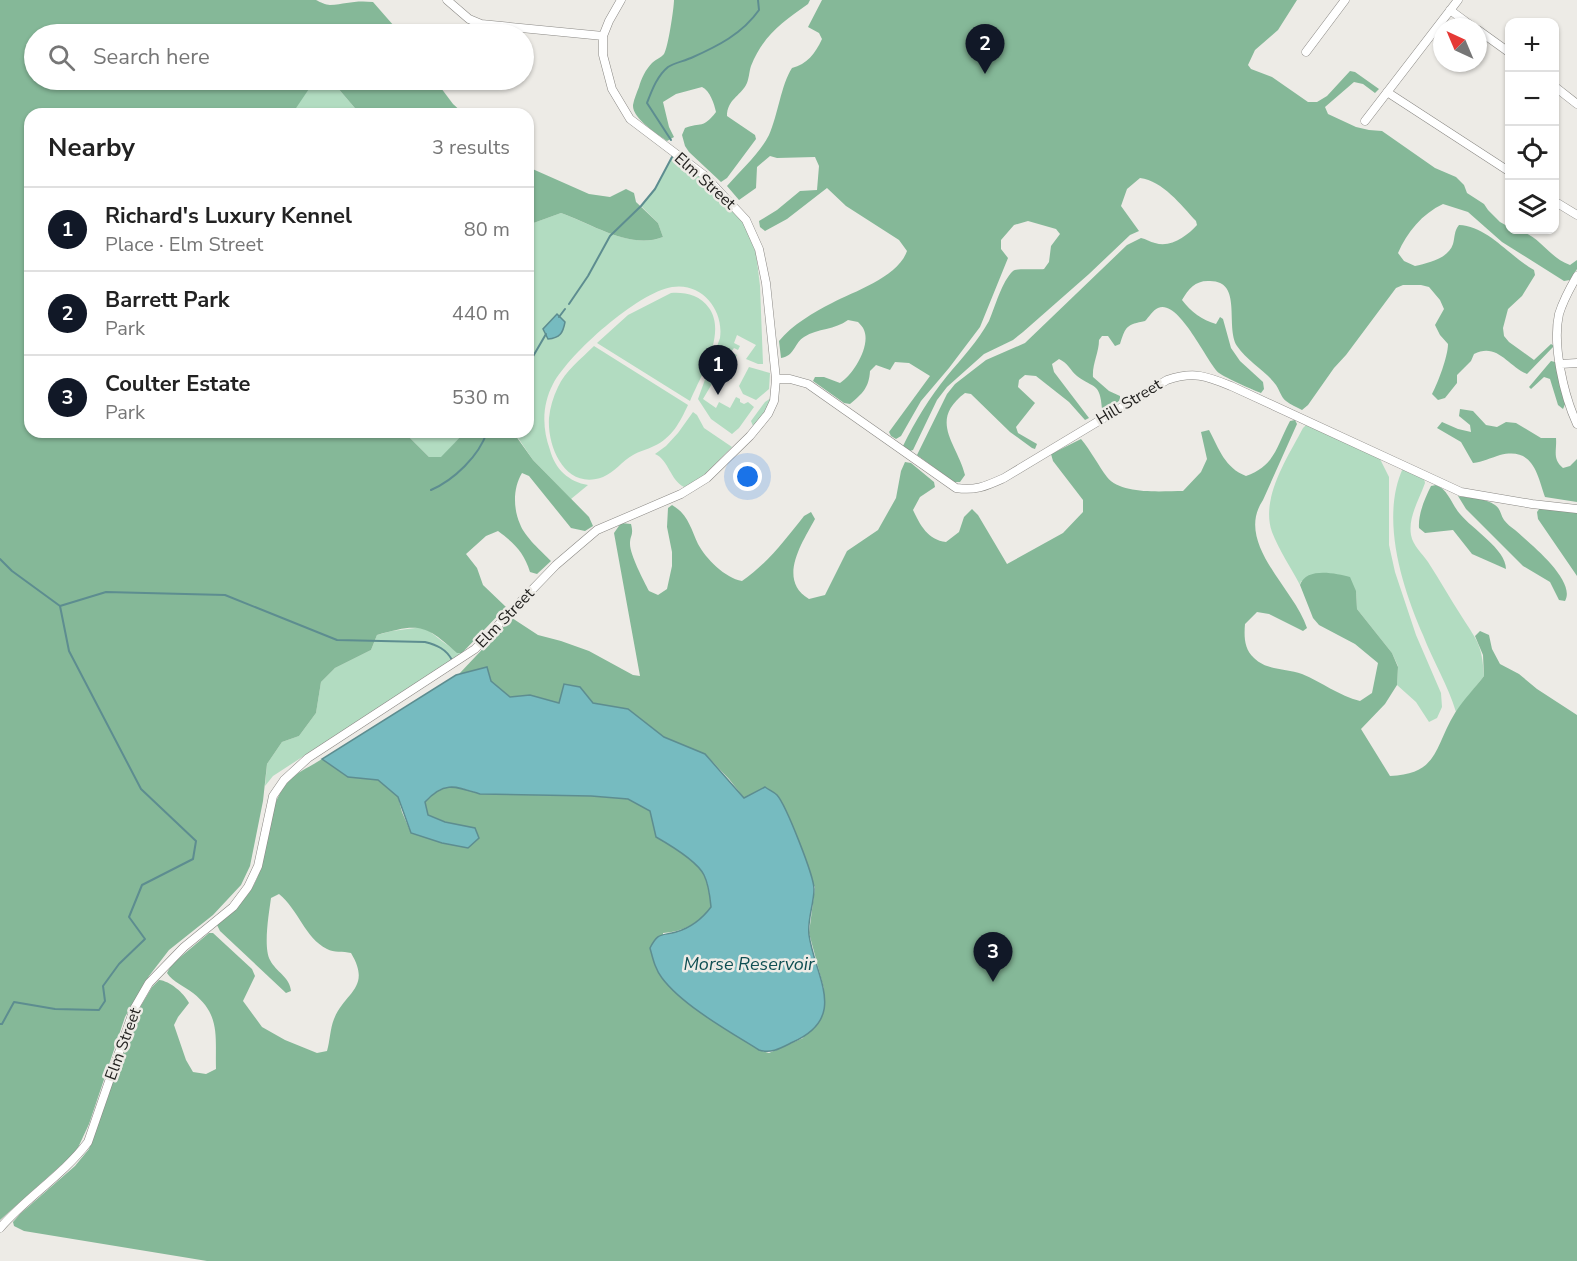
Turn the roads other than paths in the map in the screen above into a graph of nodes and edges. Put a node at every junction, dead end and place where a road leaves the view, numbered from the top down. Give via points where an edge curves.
1 (447, 0) edge
2 (621, 0) edge
3 (1345, 0) edge
4 (1458, 0) edge
5 (1450, 10) junction
6 (1461, 18) edge
7 (481, 24) edge
8 (534, 29) edge
9 (603, 36) junction
10 (1487, 37) edge
11 (1505, 50) edge
12 (1306, 52) dead end
13 (1559, 90) edge
14 (1387, 92) junction
15 (1577, 104) edge
16 (1365, 121) dead end
17 (1505, 169) edge
18 (1559, 204) edge
19 (1577, 215) edge
20 (1577, 276) edge
21 (1577, 363) edge
22 (1561, 364) junction
23 (776, 379) junction
24 (1577, 424) edge
25 (1577, 509) edge
26 (0, 1228) edge

1 - 7 street
2 - 9 street
3 - 12 street
4 - 5 street
5 - 6 street
5 - 14 street
8 - 9 street
9 - 23 street, Elm Street via 603,55 612,89 630,119 704,175 746,220 759,249
10 - 11 street
13 - 15 street
14 - 16 street
14 - 17 street
18 - 19 street
20 - 22 street via 1557,325
21 - 22 street
22 - 24 street
23 - 25 street, Hill Street via 808,384 956,488 970,490 1004,478 1167,380 1198,375 1231,386 1461,492
23 - 26 street, Elm Street via 768,414 707,478 681,494 597,530 556,565 475,649 308,758 284,780 273,796 258,866 248,888 233,907 184,947 149,983 134,1009 88,1142 76,1158

